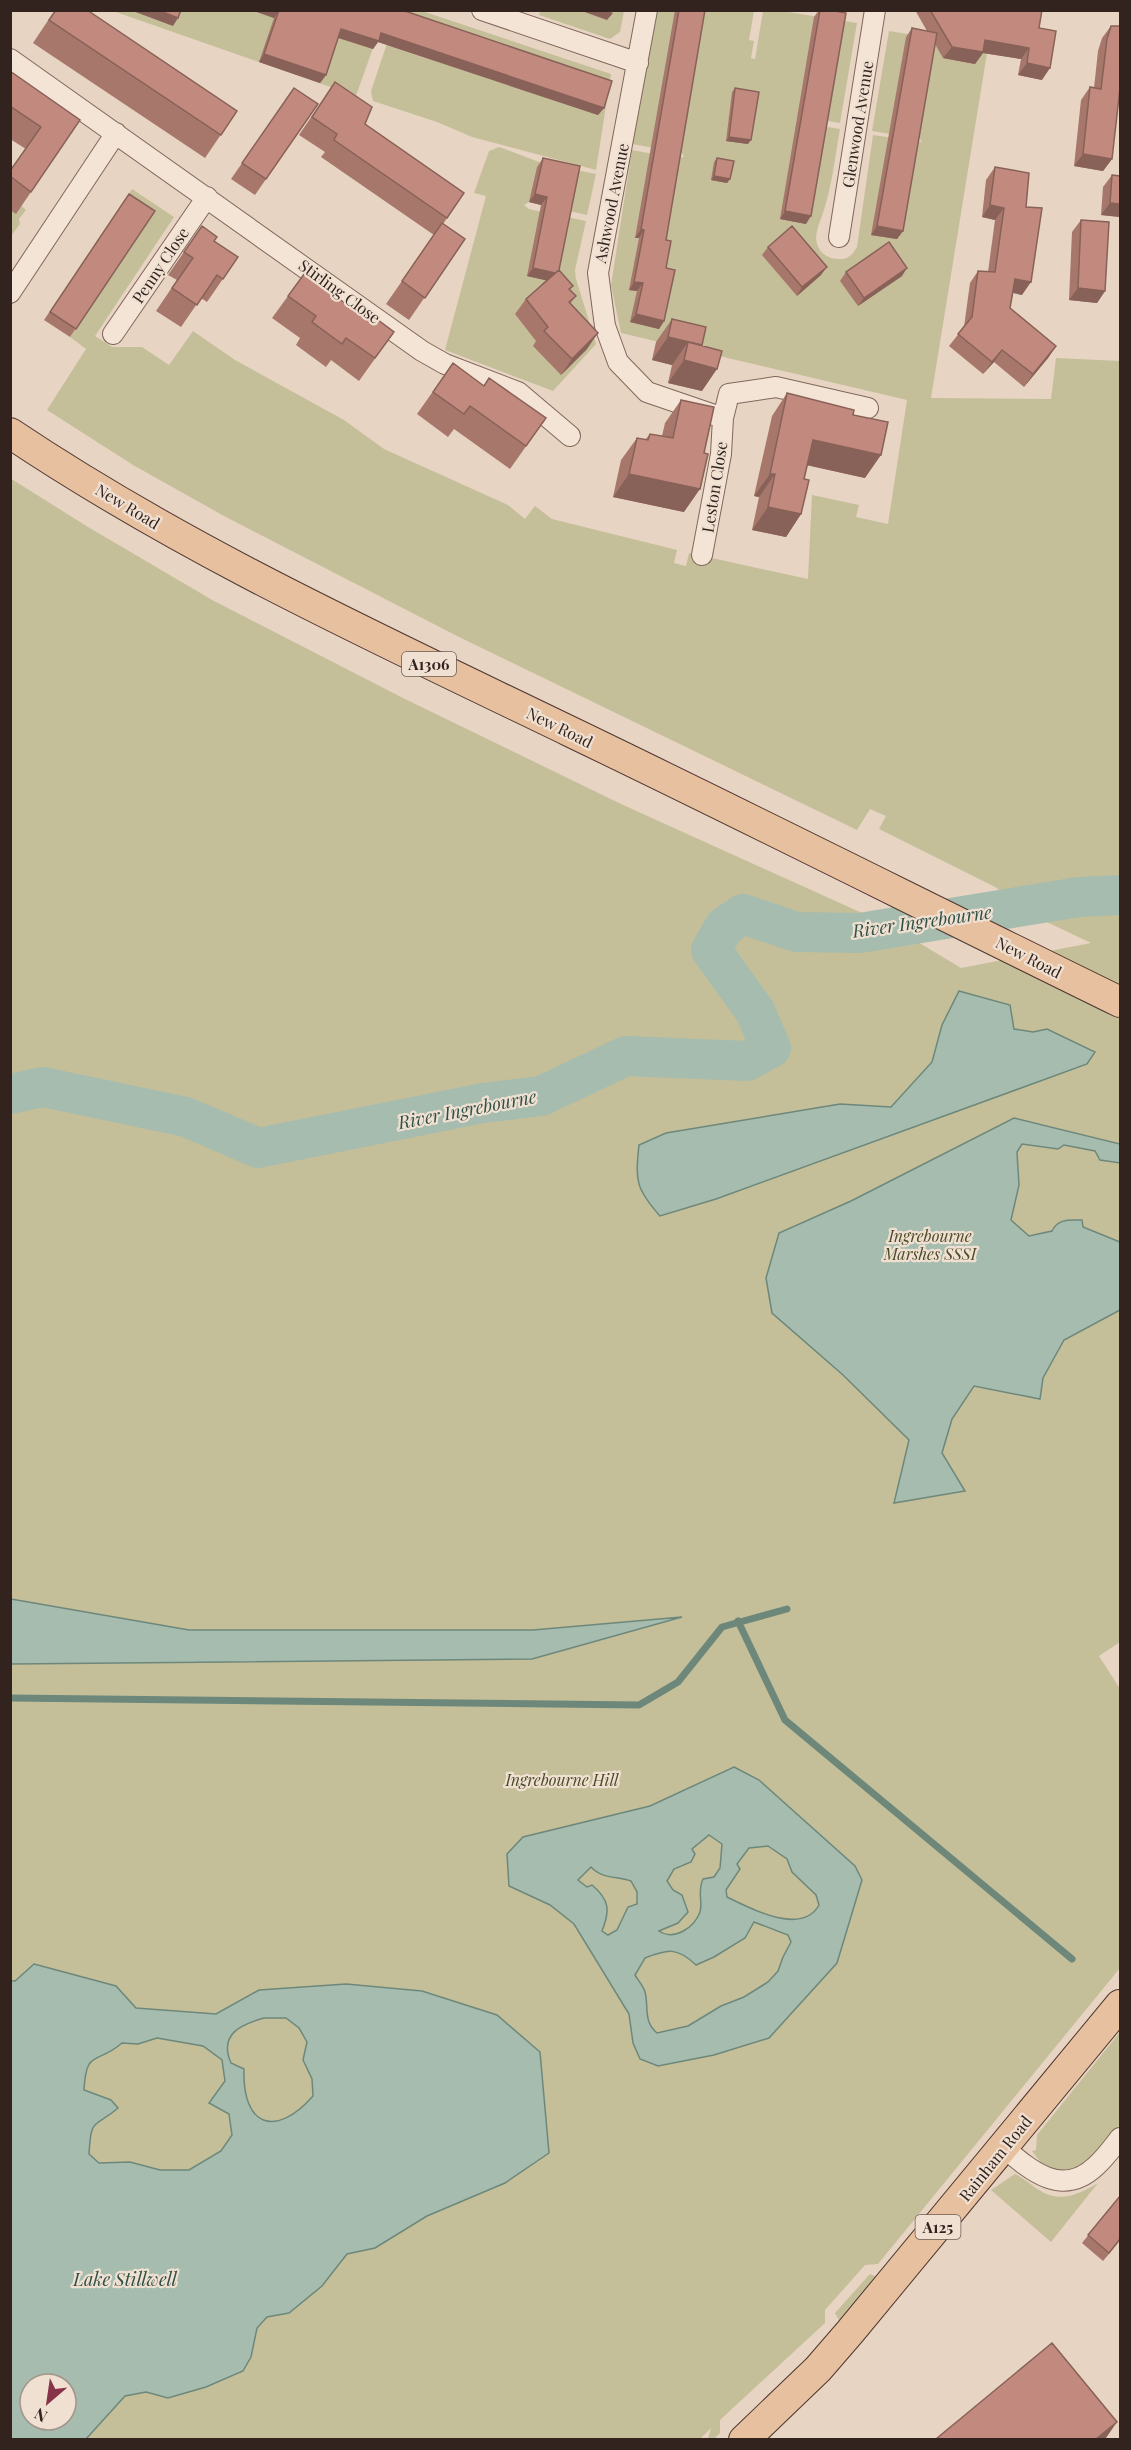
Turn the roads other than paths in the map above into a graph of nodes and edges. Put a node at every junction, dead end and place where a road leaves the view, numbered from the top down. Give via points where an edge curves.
1 (482, 10) edge
2 (647, 10) edge
3 (875, 10) edge
4 (10, 59) edge
5 (638, 63) junction
6 (116, 133) junction
7 (207, 197) junction
8 (839, 237) dead end
9 (10, 293) edge
10 (113, 334) dead end
11 (868, 408) dead end
12 (715, 415) junction
13 (10, 433) edge
14 (570, 436) dead end
15 (702, 555) dead end
16 (1108, 996) edge
17 (1120, 2005) edge
18 (1120, 2138) edge
19 (1003, 2147) junction
20 (744, 2439) edge

1 - 5 street
2 - 5 street, Ashwood Avenue
3 - 8 street, Glenwood Avenue
4 - 6 street, Stirling Close
5 - 12 street, Ashwood Avenue via 598,273 605,326 618,363 647,392
6 - 7 street, Stirling Close
6 - 9 street
7 - 10 street, Penny Close
7 - 14 street, Stirling Close via 422,351 518,392
11 - 12 street, Leston Close via 776,387 729,394
12 - 15 street, Leston Close via 721,454
13 - 16 main road, New Road / A1306 via 197,548
17 - 19 main road, Rainham Road / A125
18 - 19 street via 1085,2175 1062,2181 1042,2177
19 - 20 main road, Rainham Road / A125 via 818,2369

